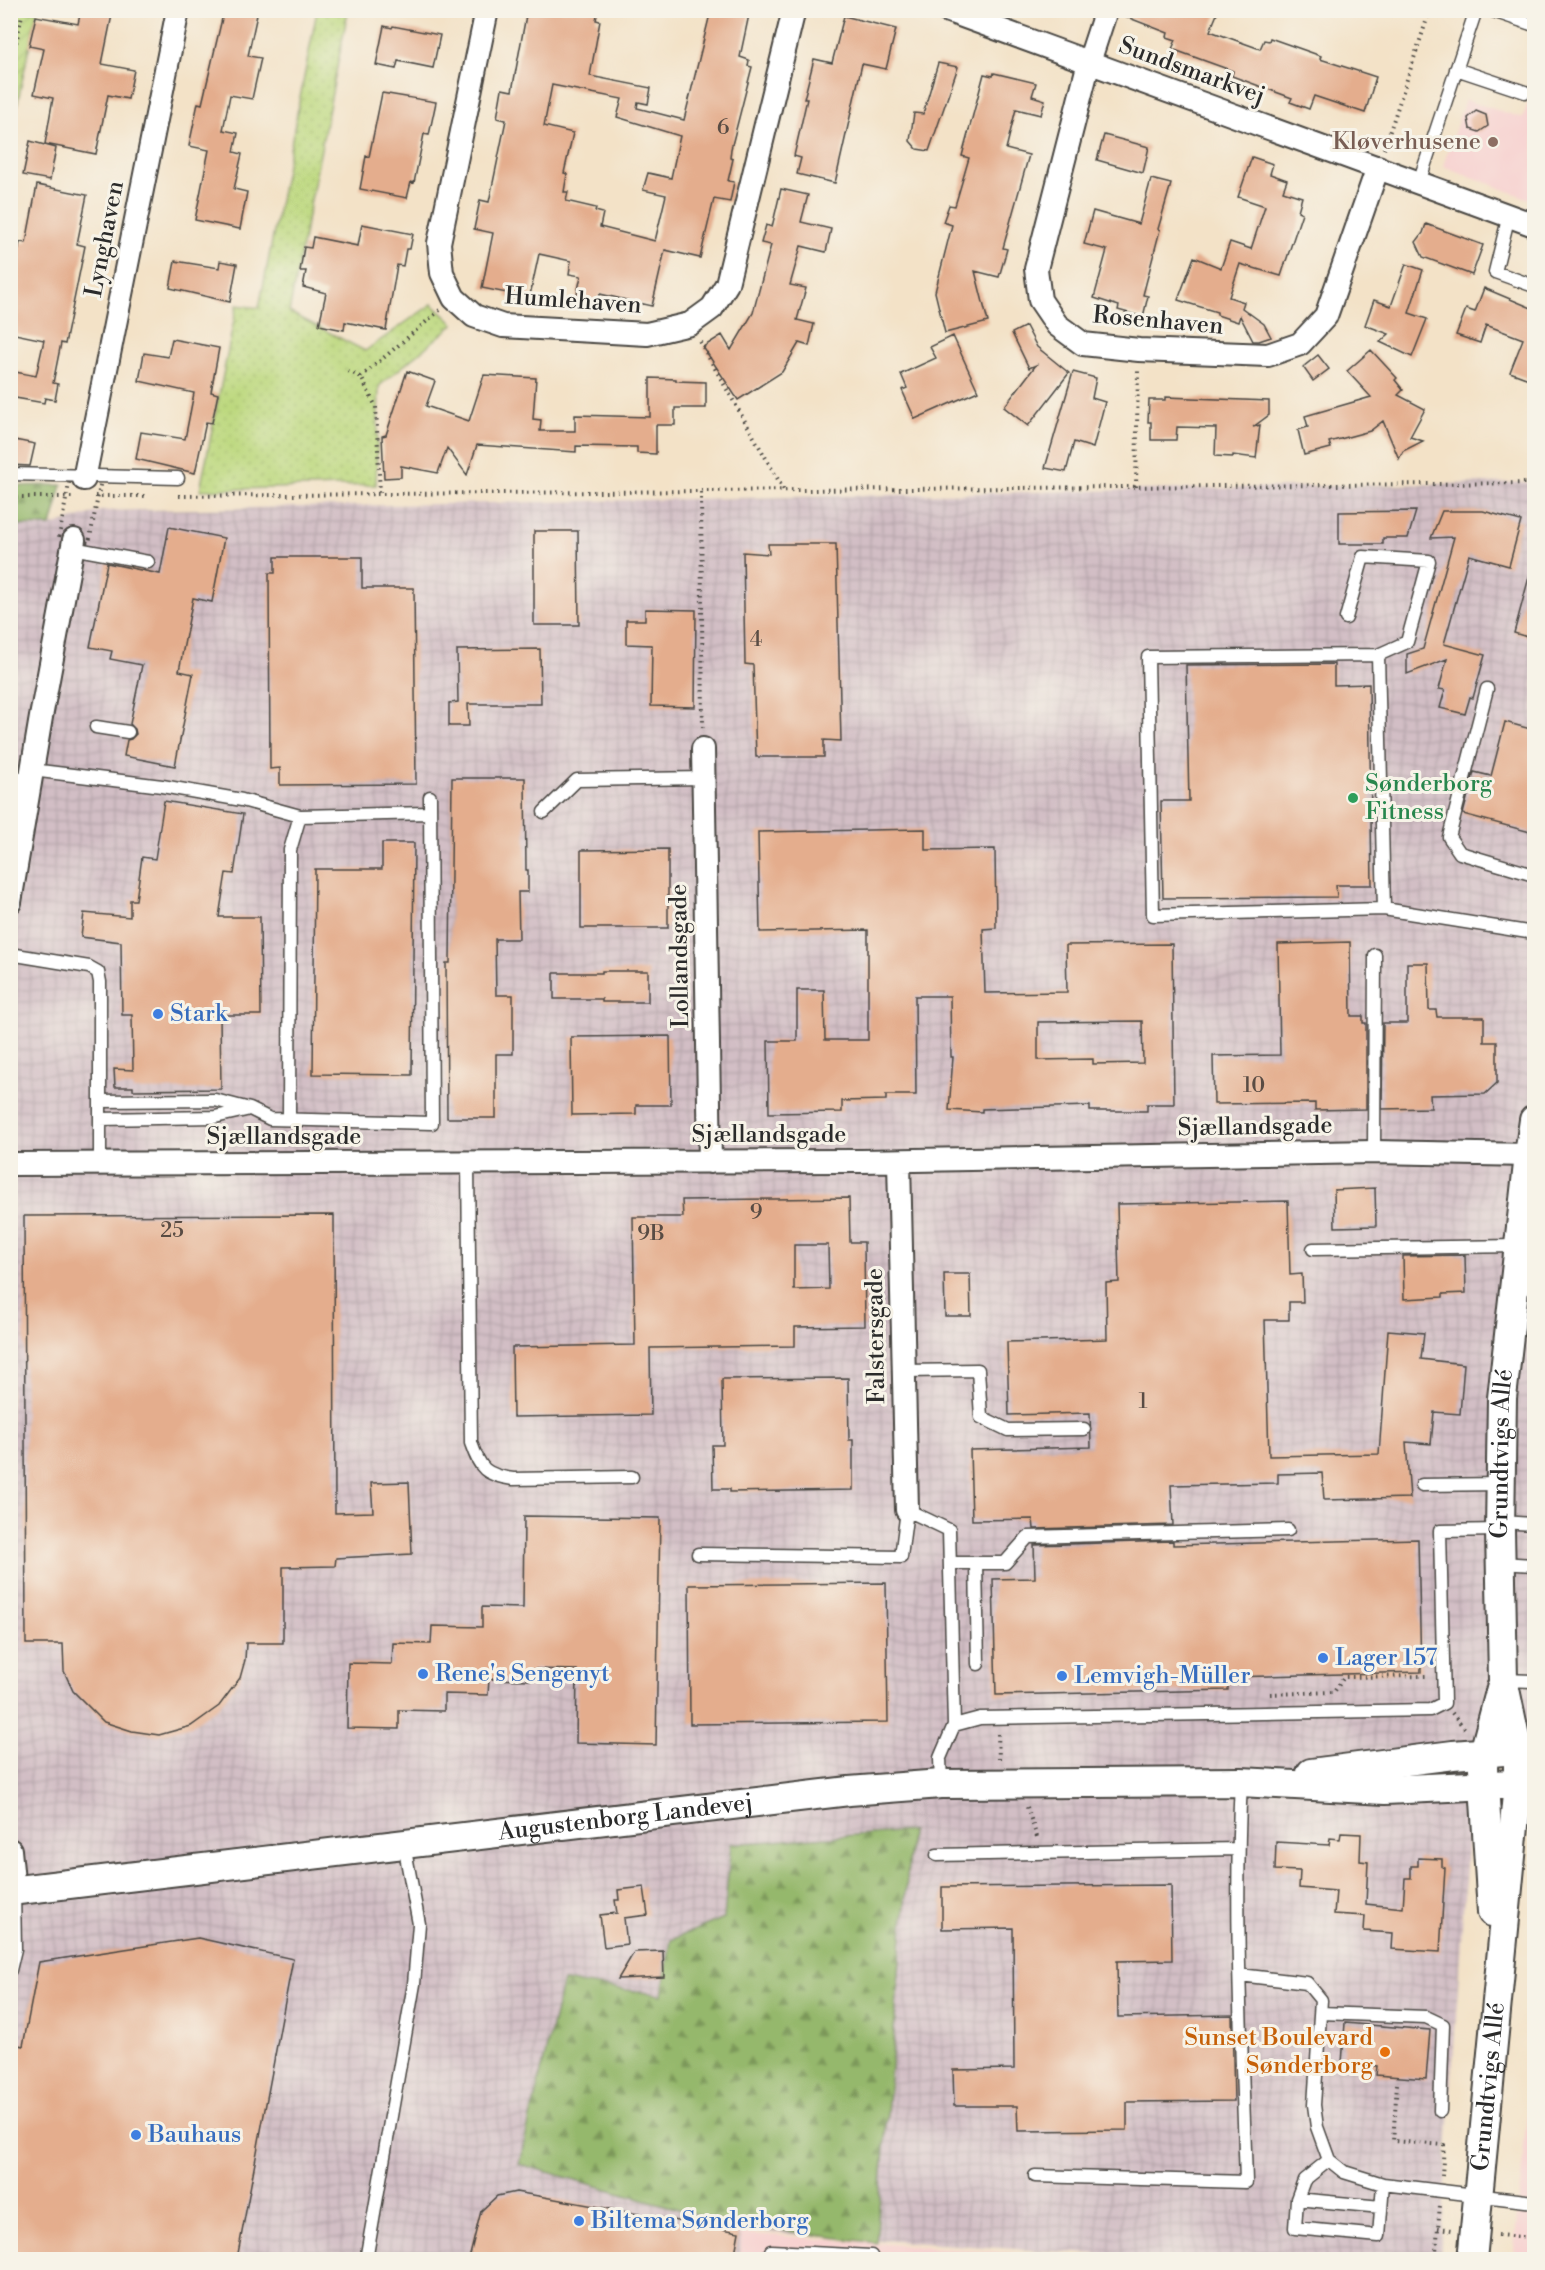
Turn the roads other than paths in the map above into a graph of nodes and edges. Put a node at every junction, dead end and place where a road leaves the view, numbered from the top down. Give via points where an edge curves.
1 (178, 10) edge
2 (488, 10) edge
3 (794, 10) edge
4 (946, 10) edge
5 (1106, 10) edge
6 (1476, 10) edge
7 (1490, 10) edge
8 (1534, 25) edge
9 (1089, 62) junction
10 (1456, 69) junction
11 (1525, 92) dead end
12 (1378, 167) junction
13 (1419, 182) junction
14 (1509, 215) junction
15 (1534, 225) edge
16 (1534, 286) edge
17 (10, 474) edge
18 (178, 478) dead end
19 (86, 489) junction
20 (73, 544) joint
21 (148, 562) dead end
22 (1346, 618) dead end
23 (1378, 655) junction
24 (1487, 689) dead end
25 (96, 727) dead end
26 (128, 732) dead end
27 (703, 749) road end
28 (24, 776) edge
29 (704, 778) junction
30 (430, 797) dead end
31 (544, 812) dead end
32 (429, 813) junction
33 (300, 816) junction
34 (1534, 875) edge
35 (10, 902) edge
36 (1384, 909) junction
37 (1534, 933) edge
38 (10, 954) edge
39 (1374, 955) dead end
40 (100, 1101) junction
41 (250, 1109) junction
42 (100, 1119) junction
43 (289, 1119) junction
44 (1534, 1120) edge
45 (1374, 1152) junction
46 (1532, 1155) edge
47 (899, 1161) junction
48 (710, 1162) junction
49 (468, 1163) junction
50 (10, 1164) edge
51 (100, 1164) junction
52 (1524, 1244) edge
53 (1312, 1249) dead end
54 (904, 1371) junction
55 (1084, 1430) dead end
56 (632, 1477) dead end
57 (1501, 1484) junction
58 (1422, 1485) dead end
59 (907, 1510) junction
60 (1534, 1524) edge
61 (1501, 1526) junction
62 (1288, 1530) dead end
63 (698, 1554) dead end
64 (950, 1563) junction
65 (975, 1563) junction
66 (1501, 1563) junction
67 (1534, 1564) edge
68 (978, 1664) dead end
69 (1503, 1680) junction
70 (1534, 1681) edge
71 (954, 1725) junction
72 (1526, 1766) edge
73 (1484, 1768) junction
74 (1241, 1782) junction
75 (941, 1784) junction
76 (404, 1845) junction
77 (1237, 1849) junction
78 (10, 1850) edge
79 (937, 1855) dead end
80 (12, 1891) edge
81 (13, 1951) edge
82 (10, 1971) edge
83 (1240, 1975) junction
84 (1499, 1978) junction
85 (1321, 2013) junction
86 (1440, 2111) dead end
87 (1329, 2160) junction
88 (1035, 2176) dead end
89 (1383, 2184) junction
90 (1480, 2196) junction
91 (1297, 2199) junction
92 (1534, 2202) edge
93 (1381, 2207) junction
94 (366, 2259) edge
95 (769, 2259) edge
96 (873, 2259) edge
97 (1472, 2259) edge

1 - 19 street, Lynghaven
2 - 3 street, Humlehaven via 439,243 442,273 454,298 474,316 503,326 647,334 690,324 712,308 727,284
4 - 9 street, Sundsmarkvej
5 - 9 street, Rosenhaven
6 - 10 lane
7 - 8 lane
9 - 12 street, Sundsmarkvej
9 - 12 street, Rosenhaven via 1036,268 1040,300 1057,325 1083,344 1268,356 1300,344 1326,316
10 - 11 lane
10 - 13 lane
12 - 13 street, Sundsmarkvej
13 - 14 street, Sundsmarkvej
14 - 15 street, Sundsmarkvej
14 - 16 lane via 1495,272
17 - 19 lane
18 - 19 lane
20 - 21 lane
20 - 28 street
22 - 23 lane via 1363,557 1429,561 1407,642
23 - 36 lane
23 - 36 lane via 1148,657 1153,915
24 - 34 lane via 1449,837 1460,853
25 - 26 lane
27 - 29 street, Lollandsgade
28 - 33 lane via 174,788 242,800
28 - 35 street
29 - 31 lane via 577,780
29 - 48 street, Lollandsgade
30 - 32 lane
32 - 33 lane
32 - 43 lane via 432,1123
33 - 43 lane via 290,850
36 - 37 lane
38 - 40 lane via 98,972
39 - 45 lane
40 - 41 lane via 215,1100
40 - 42 lane
41 - 42 lane via 215,1117
41 - 43 lane via 270,1119
42 - 51 lane
44 - 46 street, Grundtvigs Allé
45 - 46 street, Sjællandsgade
45 - 47 street, Sjællandsgade
46 - 52 street, Grundtvigs Allé
47 - 48 street, Sjællandsgade
47 - 54 street, Falstersgade
48 - 49 street, Sjællandsgade
49 - 51 street, Sjællandsgade
49 - 56 lane via 471,1443 477,1460 495,1476 513,1479
50 - 51 street, Sjællandsgade
52 - 53 lane
52 - 57 street, Grundtvigs Allé via 1502,1398
54 - 55 lane via 978,1370 981,1417 1008,1430
54 - 59 street, Falstersgade
57 - 58 lane
57 - 61 street, Grundtvigs Allé
59 - 63 lane via 901,1557
59 - 64 lane via 949,1530
60 - 61 lane
61 - 66 street, Grundtvigs Allé
61 - 71 lane via 1440,1531 1444,1703 1430,1710 980,1718
62 - 65 lane via 1028,1537 1005,1563
64 - 65 lane
64 - 71 lane
65 - 68 lane
66 - 67 lane
66 - 69 street, Grundtvigs Allé
69 - 70 lane
69 - 72 street, Grundtvigs Allé
69 - 73 street, Grundtvigs Allé
71 - 75 lane via 939,1758
72 - 73 street, Augustenborg Landevej
72 - 84 street, Grundtvigs Allé
73 - 74 street, Augustenborg Landevej
73 - 74 street, Augustenborg Landevej via 1385,1790
73 - 84 street, Grundtvigs Allé via 1489,1881
74 - 75 street, Augustenborg Landevej
74 - 77 lane
75 - 76 street, Augustenborg Landevej via 849,1791
76 - 80 street, Augustenborg Landevej
76 - 94 lane via 418,1924 414,1984
77 - 79 lane
77 - 83 lane
78 - 80 street
80 - 81 lane
81 - 82 lane
83 - 85 lane via 1307,1983 1321,2000
83 - 88 lane via 1246,2182
84 - 90 street, Grundtvigs Allé
85 - 86 lane via 1426,2017 1443,2025
85 - 87 lane via 1314,2105
87 - 89 lane, Grundtvigs Allé via 1344,2172
87 - 91 lane via 1304,2180
89 - 90 lane, Grundtvigs Allé
89 - 93 lane
90 - 92 lane
90 - 97 street, Grundtvigs Allé
91 - 93 lane
91 - 93 lane via 1295,2228 1355,2234 1379,2236
95 - 96 lane via 771,2251

